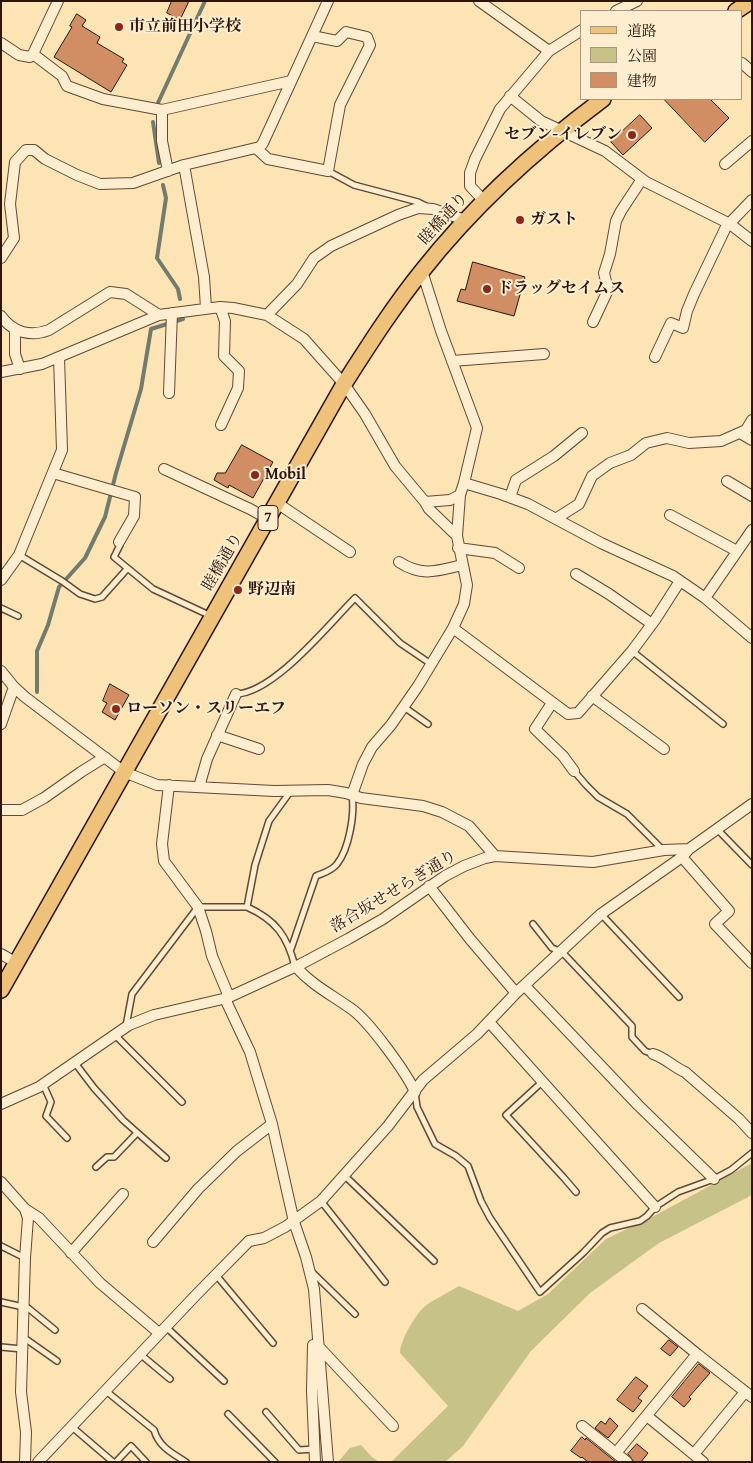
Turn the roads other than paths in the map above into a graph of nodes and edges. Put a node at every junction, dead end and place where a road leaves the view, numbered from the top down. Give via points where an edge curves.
1 (58, 1) edge
2 (328, 1) edge
3 (479, 1) edge
4 (637, 1) edge
5 (751, 1) edge
6 (618, 10) edge
7 (738, 10) edge
8 (580, 31) edge
9 (312, 36) junction
10 (1, 43) edge
11 (549, 51) junction
12 (33, 54) junction
13 (291, 81) junction
14 (510, 96) junction
15 (602, 100) edge
16 (162, 110) junction
17 (561, 131) junction
18 (752, 141) edge
19 (256, 148) junction
20 (724, 164) dead end
21 (184, 165) junction
22 (168, 171) junction
23 (328, 171) junction
24 (642, 179) junction
25 (752, 200) edge
26 (484, 201) junction
27 (433, 210) junction
28 (465, 220) junction
29 (730, 224) junction
30 (752, 242) edge
31 (1, 258) edge
32 (422, 270) junction
33 (220, 307) junction
34 (206, 308) junction
35 (159, 315) junction
36 (172, 315) junction
37 (1, 316) edge
38 (267, 316) junction
39 (593, 322) dead end
40 (15, 329) junction
41 (544, 354) dead end
42 (655, 356) dead end
43 (58, 357) junction
44 (452, 361) junction
45 (20, 369) junction
46 (1, 372) edge
47 (344, 384) junction
48 (169, 393) dead end
49 (752, 420) edge
50 (221, 425) dead end
51 (582, 433) dead end
52 (740, 433) junction
53 (752, 440) edge
54 (164, 469) dead end
55 (53, 474) junction
56 (726, 481) dead end
57 (464, 483) junction
58 (460, 495) junction
59 (752, 496) edge
60 (510, 497) junction
61 (425, 502) junction
62 (277, 503) junction
63 (670, 514) dead end
64 (557, 518) junction
65 (268, 519) junction
66 (752, 530) edge
67 (457, 536) junction
68 (119, 542) joint
69 (458, 548) junction
70 (737, 551) junction
71 (350, 552) dead end
72 (19, 555) junction
73 (398, 562) dead end
74 (462, 565) junction
75 (518, 568) dead end
76 (129, 570) junction
77 (576, 574) dead end
78 (1, 580) edge
79 (680, 581) junction
80 (705, 598) junction
81 (1, 608) edge
82 (18, 616) dead end
83 (212, 617) junction
84 (652, 624) junction
85 (453, 628) junction
86 (752, 638) edge
87 (632, 651) junction
88 (431, 664) junction
89 (1, 671) edge
90 (14, 687) junction
91 (236, 694) joint
92 (592, 696) junction
93 (552, 703) junction
94 (404, 707) junction
95 (1, 724) edge
96 (428, 724) dead end
97 (723, 724) dead end
98 (217, 735) junction
99 (259, 749) dead end
100 (664, 749) dead end
101 (105, 757) junction
102 (574, 771) joint
103 (124, 772) junction
104 (169, 785) junction
105 (199, 787) junction
106 (290, 791) junction
107 (352, 795) junction
108 (752, 804) edge
109 (1, 810) edge
110 (717, 829) junction
111 (689, 849) junction
112 (664, 850) junction
113 (495, 856) junction
114 (682, 858) junction
115 (752, 865) edge
116 (429, 886) junction
117 (198, 907) junction
118 (247, 907) junction
119 (601, 914) junction
120 (533, 924) dead end
121 (291, 949) junction
122 (562, 952) junction
123 (1, 954) edge
124 (17, 963) junction
125 (752, 964) edge
126 (295, 966) junction
127 (525, 986) junction
128 (1, 990) edge
129 (516, 993) junction
130 (227, 998) junction
131 (679, 998) dead end
132 (489, 1022) junction
133 (126, 1028) junction
134 (115, 1035) junction
135 (653, 1054) joint
136 (75, 1063) junction
137 (542, 1082) junction
138 (44, 1084) junction
139 (415, 1092) junction
140 (182, 1102) dead end
141 (1, 1104) edge
142 (272, 1124) junction
143 (137, 1133) junction
144 (752, 1133) edge
145 (67, 1138) dead end
146 (752, 1153) edge
147 (166, 1158) dead end
148 (96, 1167) dead end
149 (344, 1176) junction
150 (714, 1179) junction
151 (1, 1182) edge
152 (576, 1192) dead end
153 (123, 1194) dead end
154 (321, 1201) junction
155 (655, 1207) junction
156 (25, 1209) junction
157 (294, 1222) junction
158 (153, 1242) dead end
159 (1, 1246) edge
160 (71, 1253) junction
161 (24, 1258) junction
162 (434, 1261) dead end
163 (308, 1268) junction
164 (216, 1275) junction
165 (385, 1282) dead end
166 (314, 1289) junction
167 (1, 1302) edge
168 (24, 1307) junction
169 (642, 1309) dead end
170 (355, 1314) dead end
171 (55, 1330) dead end
172 (162, 1330) junction
173 (23, 1337) junction
174 (273, 1343) dead end
175 (1, 1347) edge
176 (319, 1347) junction
177 (22, 1349) junction
178 (140, 1354) junction
179 (698, 1354) junction
180 (57, 1361) dead end
181 (170, 1379) dead end
182 (224, 1381) dead end
183 (106, 1391) junction
184 (748, 1395) edge
185 (266, 1412) dead end
186 (228, 1414) dead end
187 (646, 1416) junction
188 (70, 1426) junction
189 (393, 1426) dead end
190 (582, 1426) dead end
191 (314, 1449) junction
192 (616, 1453) junction
193 (698, 1459) edge
194 (24, 1462) edge
195 (38, 1462) edge
196 (114, 1462) edge
197 (146, 1462) edge
198 (186, 1462) edge
199 (275, 1462) edge
200 (315, 1462) edge
201 (328, 1462) edge
202 (627, 1462) edge

1 - 12 street
2 - 9 street
3 - 11 street
4 - 6 street
5 - 7 main road
8 - 11 street
9 - 13 street
9 - 23 street via 338,41 346,32 367,37 370,44 340,104
10 - 12 street via 20,55 30,57
11 - 14 street
12 - 16 street via 62,76 67,86 103,100
13 - 16 street
13 - 19 street via 263,143
14 - 17 street
14 - 26 street via 500,109 470,173 470,186
15 - 17 main road, 睦橋通り / 7
16 - 22 street via 162,141
17 - 24 street via 605,151
17 - 26 main road, 睦橋通り / 7
18 - 20 street
19 - 21 street
19 - 23 street via 268,159
21 - 22 street
21 - 34 street via 204,276
22 - 31 street via 133,183 100,184 45,159 34,150 26,150 15,162 10,204 14,238
23 - 27 lane via 354,184 418,202
24 - 29 street
24 - 39 street via 616,222 604,273 608,290
25 - 29 street
26 - 28 main road, 睦橋通り / 7
27 - 28 street
27 - 38 street via 418,208 398,215 331,246 314,258 298,284
28 - 32 main road, 睦橋通り / 7
29 - 30 street
29 - 42 street via 694,294 683,328 671,323
32 - 44 street
32 - 47 main road, 睦橋通り / 7
33 - 34 street
33 - 38 street
33 - 50 street via 225,321 224,356 239,371 238,388
34 - 36 street
35 - 36 street
35 - 40 street via 126,294 110,292 42,333 30,334
35 - 43 street
36 - 48 street
37 - 40 street
38 - 47 street via 304,339
40 - 45 street via 15,354
41 - 44 street
43 - 45 street
43 - 55 street via 62,450
44 - 57 street via 477,428
45 - 46 street
47 - 61 street via 395,466
47 - 62 main road, 睦橋通り / 7
49 - 52 street
51 - 60 street via 516,480
52 - 53 street
52 - 64 street via 721,440 689,443 667,438 646,443 592,476 579,504
54 - 65 street
55 - 68 street via 134,497 134,516
55 - 72 street
56 - 59 street
57 - 58 street
57 - 60 street
58 - 61 street via 450,500
58 - 67 street
60 - 64 street
61 - 67 street
62 - 65 main road, 睦橋通り / 7
62 - 71 street
63 - 70 street
64 - 79 street
65 - 83 main road, 睦橋通り / 7
66 - 70 street
67 - 69 street
68 - 76 lane via 114,558
69 - 74 street
69 - 75 street via 495,553
70 - 80 street
72 - 76 lane via 80,594 94,599 102,597
72 - 78 street
73 - 74 street via 419,572
74 - 85 street via 466,594
76 - 83 lane via 153,588
77 - 84 street
79 - 80 street
79 - 84 street
80 - 86 street
81 - 82 lane
83 - 103 main road, 睦橋通り / 7
84 - 87 street
85 - 88 street
85 - 93 street
87 - 92 street
87 - 97 lane
88 - 91 lane via 400,644 355,598 278,675 245,694
88 - 94 street
89 - 90 street
90 - 95 street
90 - 101 street
91 - 98 street
92 - 93 street via 578,713 568,714
92 - 100 street
93 - 102 street via 535,729 564,756
94 - 96 lane
94 - 107 street via 372,747
98 - 99 street
98 - 105 street
101 - 103 street
101 - 109 street via 22,810
102 - 112 lane via 598,797 627,814
103 - 104 street via 157,785
103 - 124 main road, 睦橋通り / 7
104 - 105 street
104 - 117 street via 162,844 164,861
105 - 106 street
106 - 107 street via 328,790
106 - 118 lane via 268,821
107 - 113 street via 424,806 442,812 469,826
107 - 121 lane via 354,805 346,846 336,865 316,876
108 - 110 street
110 - 111 street
110 - 115 lane
111 - 112 street, 落合坂せせらぎ通り
111 - 114 street
112 - 113 street, 落合坂せせらぎ通り via 593,862
113 - 116 street, 落合坂せせらぎ通り via 464,866
114 - 119 street
114 - 125 street via 729,911 715,924
116 - 126 street, 落合坂せせらぎ通り via 383,919
116 - 129 street
117 - 118 lane
117 - 130 street
117 - 133 lane via 132,994
118 - 121 lane via 271,921
119 - 122 street
119 - 131 lane
120 - 122 lane via 552,948
121 - 126 lane
122 - 127 street
122 - 135 lane via 632,1026 632,1037 645,1051
123 - 124 street
124 - 128 main road, 睦橋通り / 7
126 - 130 street, 落合坂せせらぎ通り
126 - 139 street via 320,989 354,1011 410,1080
127 - 129 street
127 - 150 street via 638,1105
129 - 132 street
130 - 133 street, 落合坂せせらぎ通り via 154,1015
130 - 142 street via 250,1052
132 - 137 street
132 - 139 street via 423,1080
133 - 134 street, 落合坂せせらぎ通り
134 - 136 street, 落合坂せせらぎ通り
134 - 140 lane
135 - 144 street via 685,1072
136 - 138 street, 落合坂せせらぎ通り
136 - 143 lane via 99,1094
137 - 152 lane via 506,1115
137 - 155 street
138 - 141 street, 落合坂せせらぎ通り
138 - 145 lane via 51,1102 46,1116
139 - 149 street
139 - 155 lane via 417,1106 435,1144 468,1166 480,1201 540,1292 602,1233 640,1221
142 - 157 street
142 - 158 street via 237,1151 198,1189
143 - 147 lane
143 - 148 lane via 114,1157 107,1157
146 - 150 lane
149 - 154 street
149 - 162 lane
150 - 155 lane via 678,1192
151 - 156 street
153 - 160 street
154 - 157 street
154 - 165 lane
156 - 160 street via 39,1218
156 - 161 street via 28,1218
157 - 163 street
157 - 164 street via 264,1238 249,1241
159 - 161 lane
160 - 172 street via 100,1283
161 - 168 street
163 - 166 street
163 - 170 lane
164 - 172 street
164 - 174 lane
166 - 176 street
166 - 191 street
167 - 168 lane
168 - 171 lane
168 - 173 street
169 - 179 street
172 - 178 street
172 - 182 lane
173 - 177 street
173 - 180 lane
175 - 177 lane
176 - 189 street
176 - 201 street
177 - 194 street via 21,1392 26,1432
178 - 181 lane
178 - 183 street
179 - 184 street
179 - 187 street
183 - 188 street
183 - 198 lane via 154,1430 163,1447
184 - 193 street
185 - 191 lane via 299,1450
186 - 199 lane
187 - 192 street
187 - 193 street
188 - 195 street
188 - 196 lane
190 - 192 street
191 - 200 street
192 - 202 street
196 - 197 lane via 131,1446

